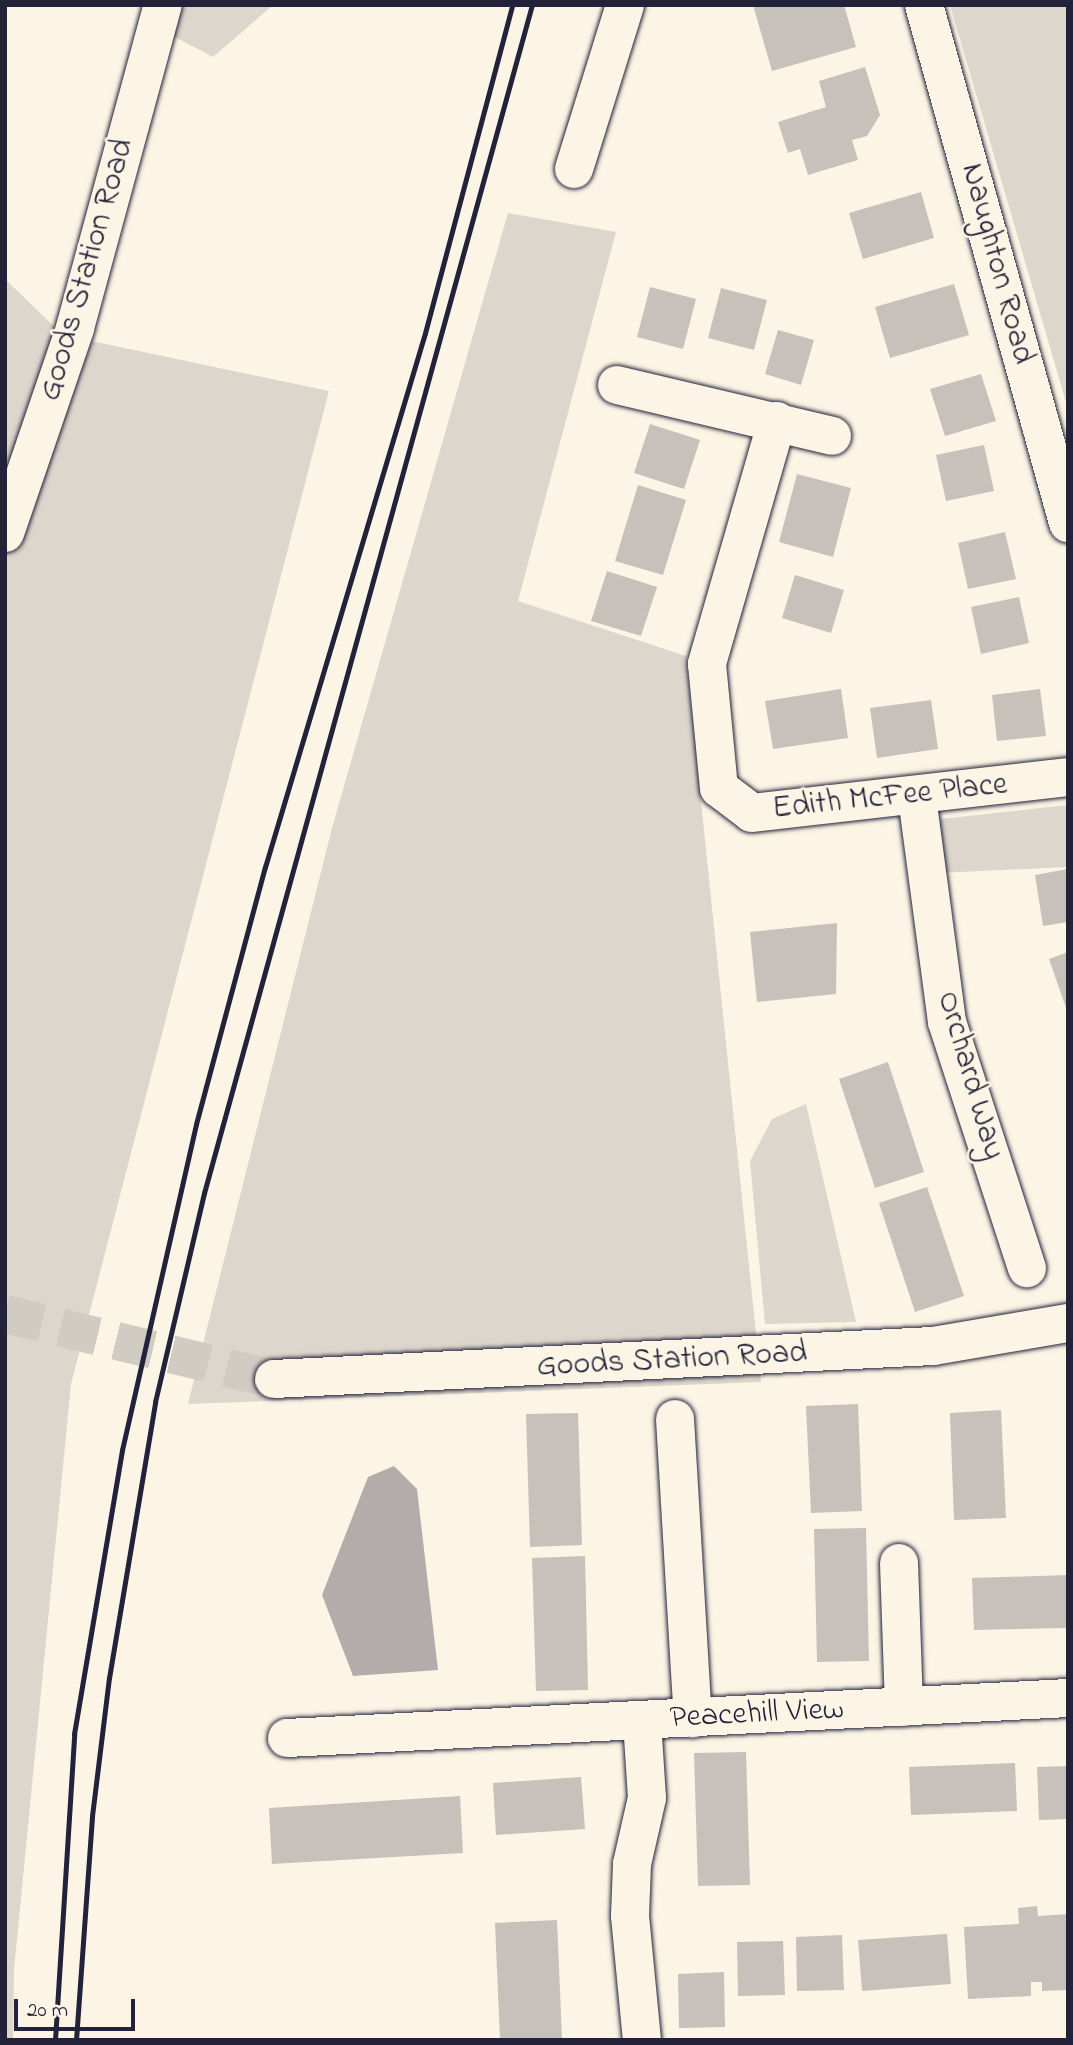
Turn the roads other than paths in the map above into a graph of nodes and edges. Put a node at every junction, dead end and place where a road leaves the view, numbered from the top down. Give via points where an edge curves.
1 (163, 5) edge
2 (625, 5) edge
3 (924, 5) edge
4 (574, 169) dead end
5 (617, 384) dead end
6 (777, 421) junction
7 (832, 436) dead end
8 (1068, 523) edge
9 (5, 533) edge
10 (1068, 777) edge
11 (917, 797) junction
12 (1027, 1268) dead end
13 (1068, 1323) edge
14 (274, 1379) tunnel mouth
15 (675, 1419) dead end
16 (899, 1563) dead end
17 (1068, 1698) edge
18 (904, 1707) junction
19 (693, 1718) junction
20 (642, 1721) junction
21 (287, 1738) dead end
22 (642, 2040) edge

1 - 9 street, Goods Station Road via 75,328
2 - 4 street
3 - 8 street, Naughton Road
5 - 6 street
6 - 7 street
6 - 11 street, Edith McFee Place via 707,664 719,788 752,813
10 - 11 street, Edith McFee Place
11 - 12 street, Orchard Way via 947,1022
13 - 14 street, Goods Station Road via 933,1346
15 - 19 street
16 - 18 street
17 - 18 street, Peacehill View
18 - 19 street, Peacehill View
19 - 20 street, Peacehill View
20 - 21 street
20 - 22 street, Peacehill View via 647,1798 632,1864 630,1916

